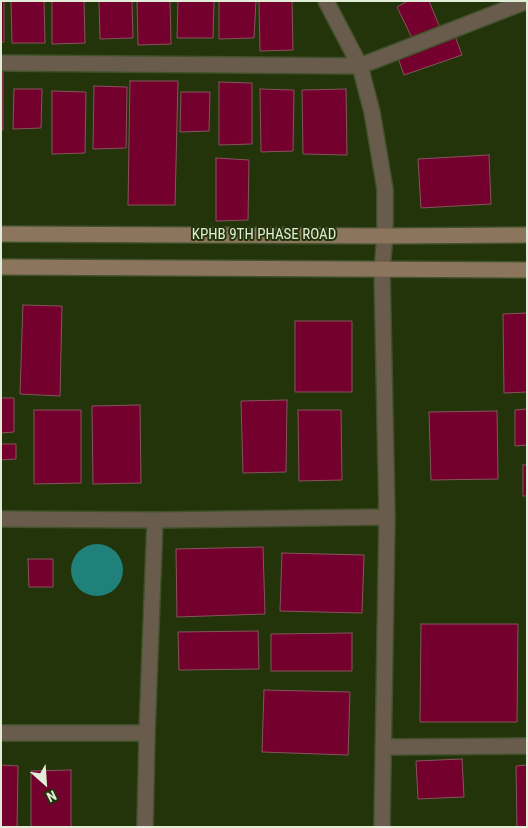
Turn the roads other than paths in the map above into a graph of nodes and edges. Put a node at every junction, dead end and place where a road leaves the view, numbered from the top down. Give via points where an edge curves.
1 (326, 1) edge
2 (527, 1) edge
3 (1, 63) edge
4 (360, 66) junction
5 (1, 234) edge
6 (527, 235) edge
7 (385, 236) junction
8 (1, 267) edge
9 (382, 269) junction
10 (527, 270) edge
11 (387, 517) junction
12 (1, 519) edge
13 (155, 520) junction
14 (1, 733) edge
15 (147, 733) junction
16 (527, 746) edge
17 (383, 747) junction
18 (145, 827) edge
19 (382, 827) edge

1 - 4 street
2 - 4 street
3 - 4 street
4 - 7 street via 372,112 385,190
5 - 7 street, KPHB 9TH PHASE ROAD
6 - 7 street, KPHB 9TH PHASE ROAD
7 - 9 street
8 - 9 street
9 - 10 street
9 - 11 street
11 - 13 street
11 - 17 street
12 - 13 street
13 - 15 street
14 - 15 street
15 - 18 street
16 - 17 street
17 - 19 street

